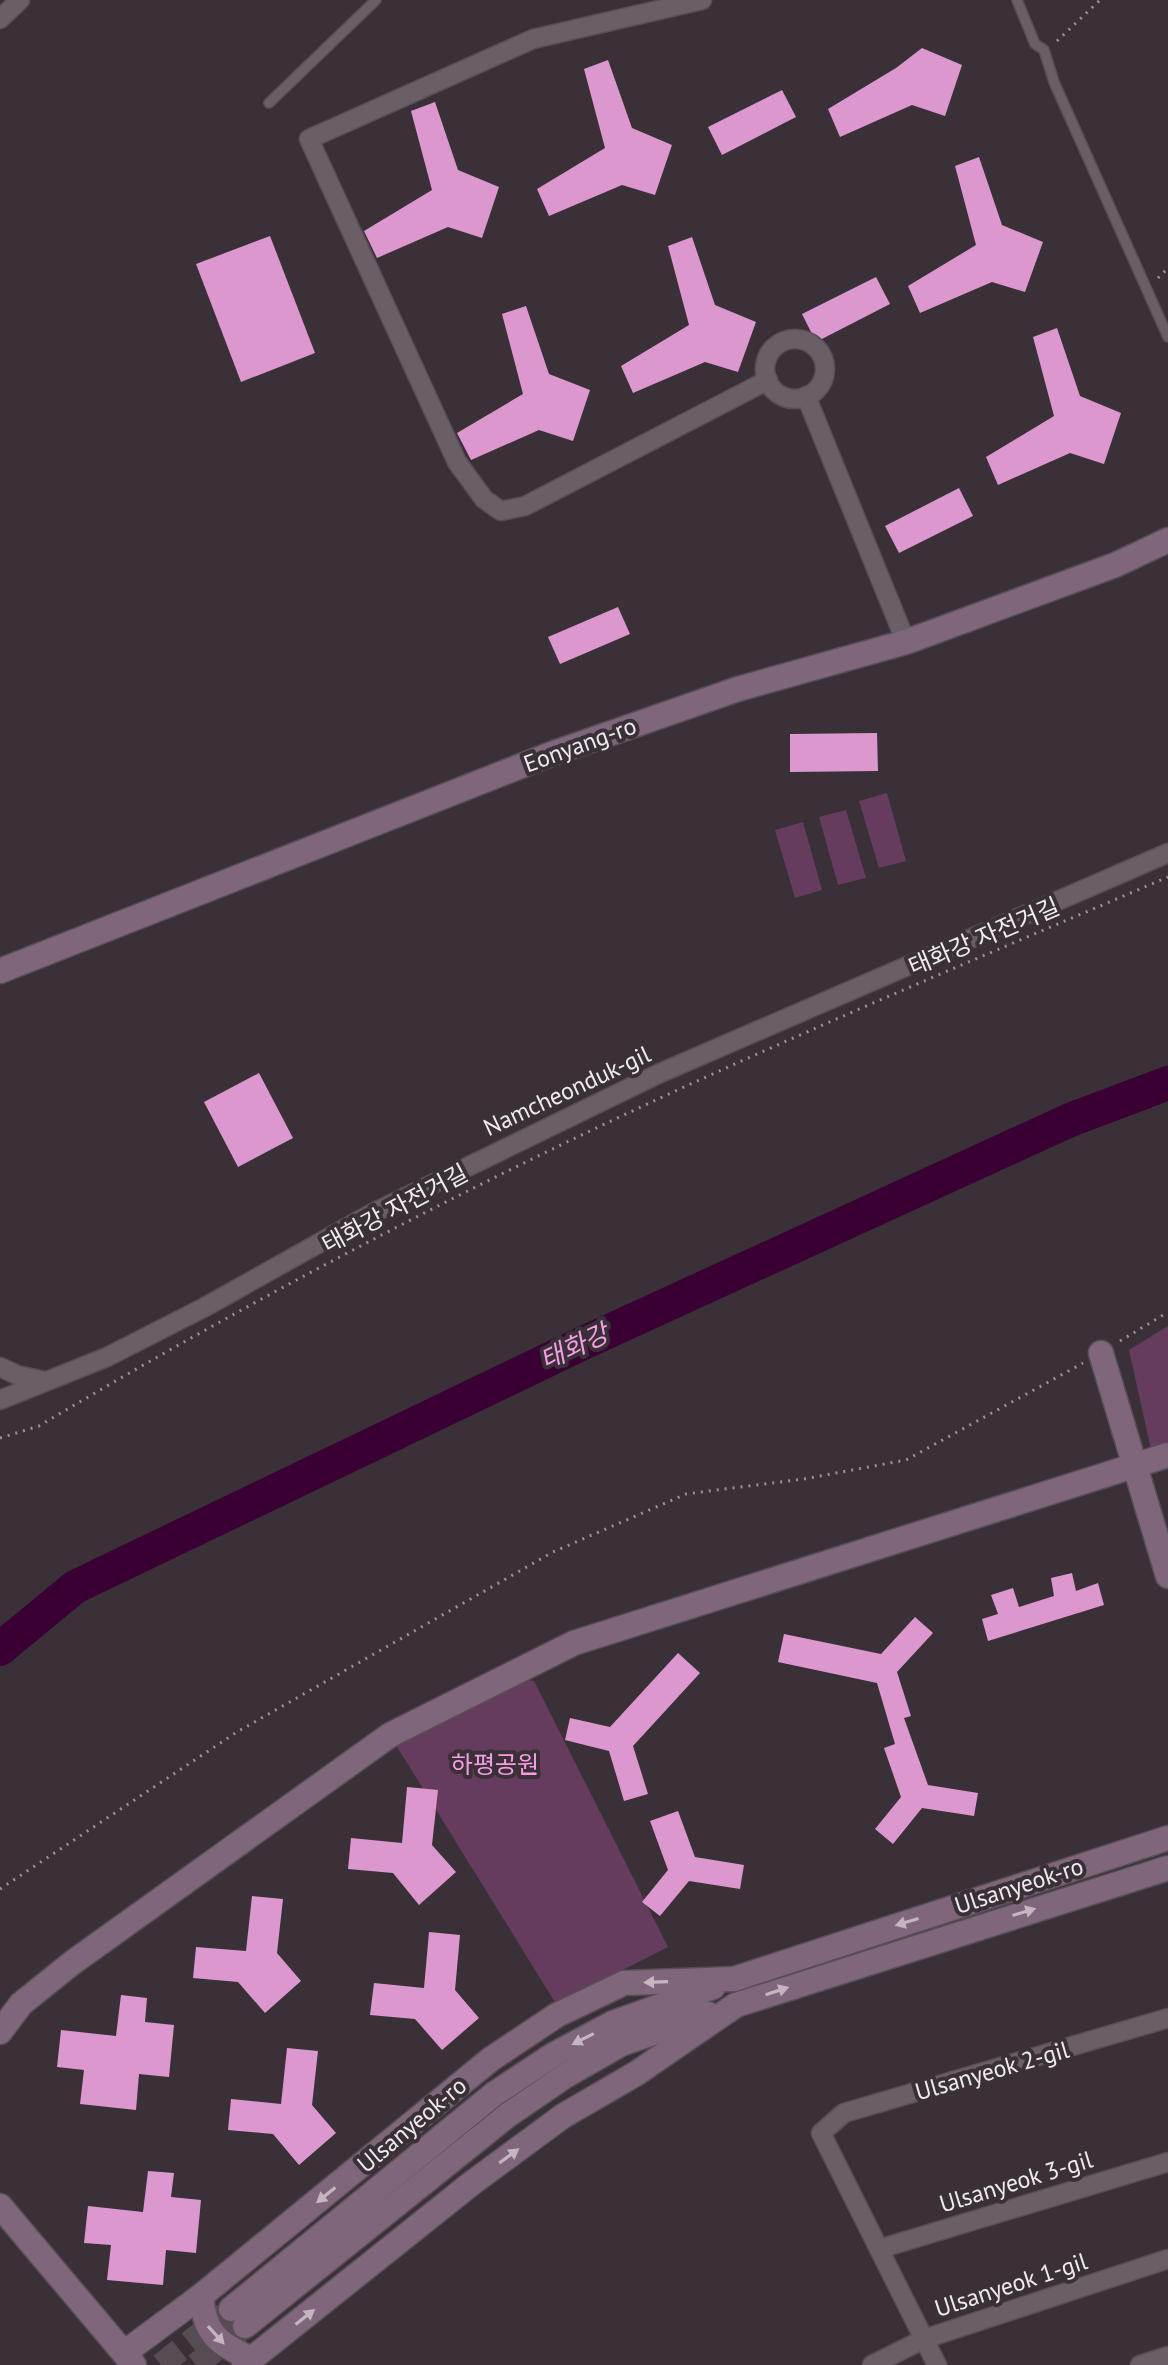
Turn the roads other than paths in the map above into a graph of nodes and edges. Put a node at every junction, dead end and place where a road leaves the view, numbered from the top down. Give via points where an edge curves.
1 (20, 0) edge
2 (376, 0) edge
3 (702, 0) edge
4 (1017, 0) edge
5 (0, 19) edge
6 (269, 103) dead end
7 (1168, 337) edge
8 (768, 380) junction
9 (806, 396) junction
10 (1168, 540) edge
11 (906, 642) junction
12 (1168, 853) edge
13 (0, 971) edge
14 (1101, 1353) road end
15 (0, 1367) edge
16 (44, 1381) junction
17 (0, 1400) edge
18 (1168, 1455) edge
19 (1135, 1466) junction
20 (1168, 1576) edge
21 (1168, 1838) edge
22 (1168, 1868) edge
23 (734, 1979) junction
24 (736, 2005) junction
25 (1168, 2018) edge
26 (0, 2032) edge
27 (1168, 2162) edge
28 (0, 2206) edge
29 (879, 2249) junction
30 (1168, 2259) edge
31 (201, 2296) junction
32 (924, 2339) junction
33 (1168, 2356) edge
34 (129, 2359) edge
35 (247, 2362) edge
36 (872, 2365) edge
37 (937, 2365) edge
38 (1140, 2365) edge

1 - 5 street
2 - 6 lane
3 - 8 street via 533,39 309,139 457,462 484,499 501,511 525,506
4 - 7 lane via 1035,44 1044,50
8 - 9 street via 786,397
8 - 9 street via 765,366 774,348 791,339 809,342 825,366 820,384
9 - 11 street
10 - 11 main road, Eonyang-ro via 1115,565
11 - 13 main road, Eonyang-ro via 738,689 554,753
12 - 16 street, Namcheonduk-gil via 645,1080 371,1214 107,1357
14 - 19 main road
15 - 16 street
16 - 17 street, Namcheonduk-gil
18 - 19 main road
19 - 20 main road
19 - 26 main road via 574,1643 431,1714 390,1735 72,1963 21,2004
21 -> 23 main road, Ulsanyeok-ro
24 -> 22 main road, Ulsanyeok-ro
23 -> 24 main road, Ulsanyeok-ro via 613,2023 494,2094 238,2318 565,2076 621,2044
23 -> 31 main road, Ulsanyeok-ro via 624,1983 557,2015 491,2059
35 -> 24 main road, Ulsanyeok-ro via 563,2116
25 - 29 street, Ulsanyeok 2-gil via 844,2113 821,2133
27 - 29 street, Ulsanyeok 3-gil
28 - 34 main road
29 - 32 street
30 - 32 street, Ulsanyeok 1-gil
31 - 34 main road, Ulsanyeok-ro
31 -> 35 main road via 213,2337
32 - 36 street, Ulsanyeok 1-gil
32 - 37 street
33 - 38 street

